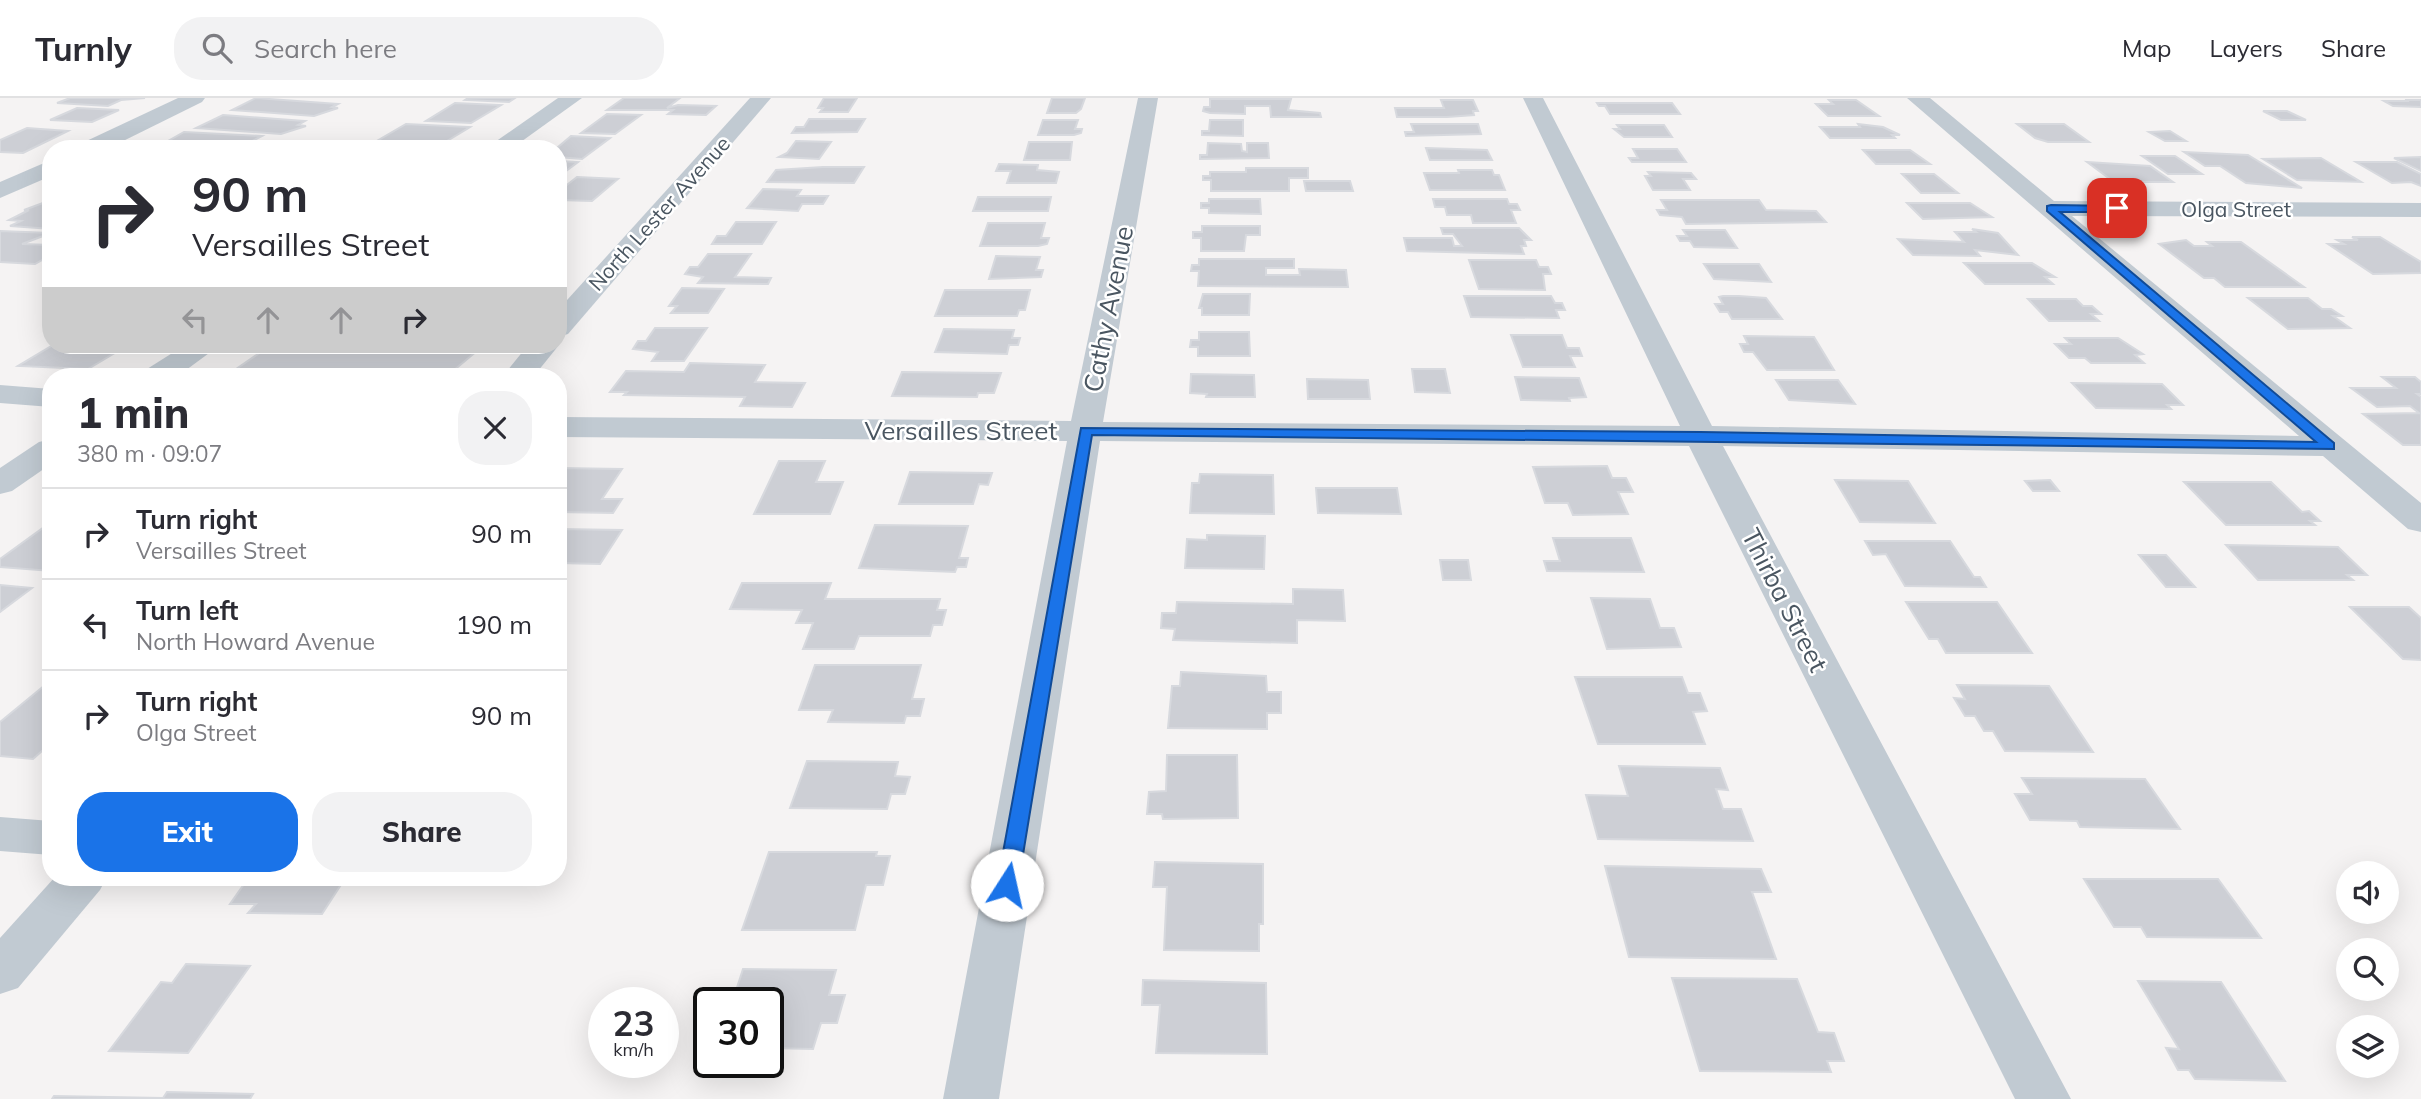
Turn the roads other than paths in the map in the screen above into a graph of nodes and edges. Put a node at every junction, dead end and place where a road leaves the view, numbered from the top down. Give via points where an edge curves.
1 (195, 98) edge
2 (572, 98) edge
3 (761, 98) edge
4 (1148, 98) edge
5 (1533, 98) edge
6 (1917, 98) edge
7 (107, 140) edge
8 (509, 140) edge
9 (42, 171) edge
10 (0, 191) edge
11 (2051, 208) junction
12 (2421, 210) edge
13 (567, 318) edge
14 (191, 354) edge
15 (536, 354) edge
16 (170, 368) edge
17 (525, 368) edge
18 (0, 394) edge
19 (42, 397) edge
20 (567, 427) edge
21 (1086, 431) junction
22 (1700, 436) junction
23 (2330, 446) junction
24 (42, 455) edge
25 (0, 484) edge
26 (2412, 506) edge
27 (0, 834) edge
28 (42, 837) edge
29 (75, 886) edge
30 (0, 973) edge
31 (971, 1099) edge
32 (2043, 1099) edge

1 - 7 street
2 - 8 street
3 - 13 street, North Lester Avenue
4 - 21 street, Cathy Avenue
5 - 22 street, Thirba Street
6 - 11 street
9 - 10 street
11 - 12 street, Olga Street
11 - 23 street
14 - 16 street
15 - 17 street
18 - 19 street
20 - 21 street, Versailles Street
21 - 22 street, Versailles Street
21 - 31 street, Cathy Avenue
22 - 23 street, Versailles Street
22 - 32 street, Thirba Street
23 - 26 street
24 - 25 street
27 - 28 street
29 - 30 street

